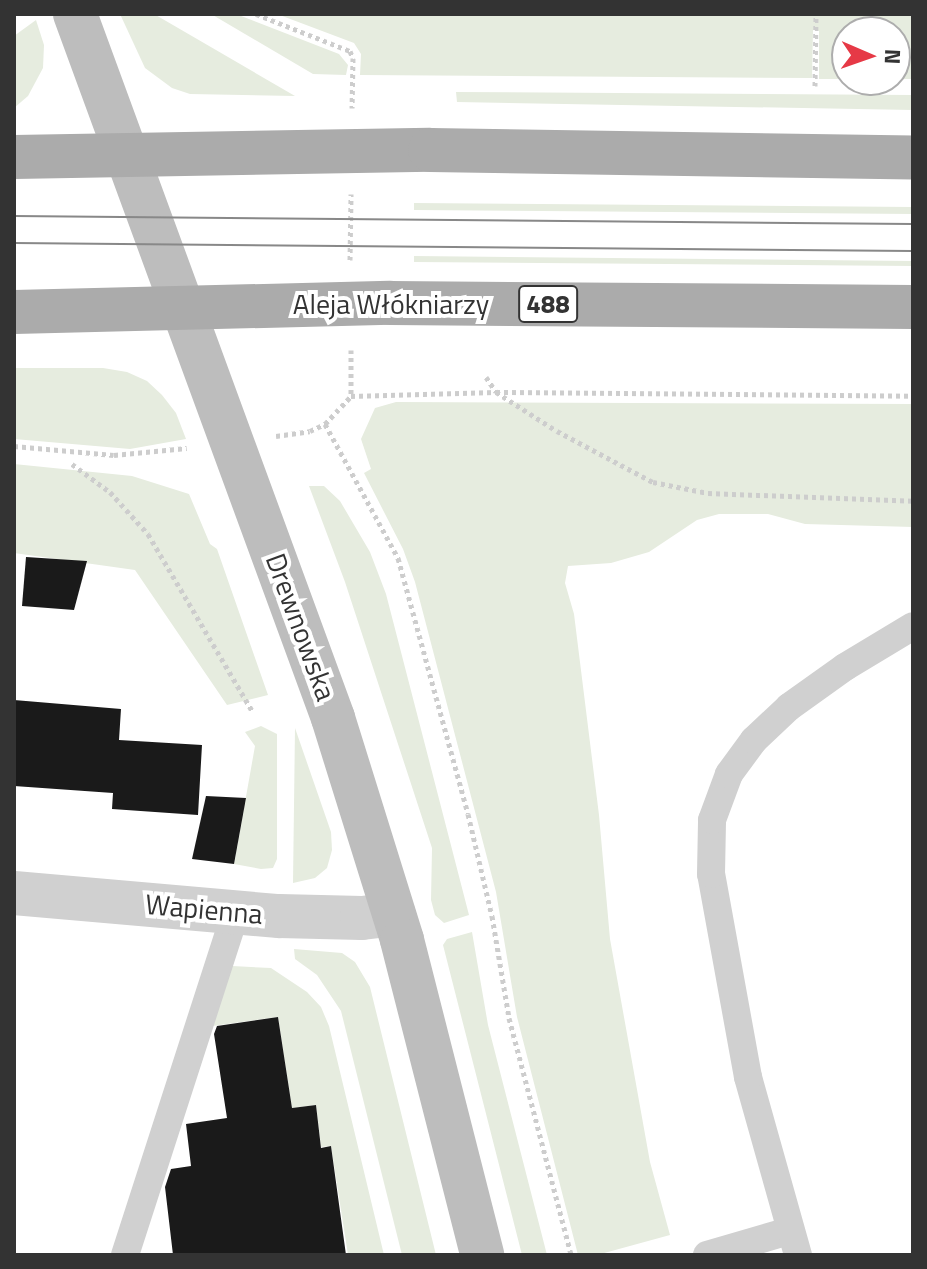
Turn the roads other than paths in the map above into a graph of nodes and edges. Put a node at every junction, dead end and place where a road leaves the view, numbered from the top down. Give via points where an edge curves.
1 (75, 14) edge
2 (127, 155) junction
3 (14, 157) edge
4 (913, 158) edge
5 (913, 307) edge
6 (184, 308) junction
7 (14, 312) edge
8 (913, 626) edge
9 (14, 893) edge
10 (236, 912) junction
11 (394, 914) junction
12 (794, 1243) edge
13 (125, 1255) edge
14 (482, 1255) edge
15 (707, 1255) edge

1 - 2 main road, Drewnowska
2 - 3 main road
2 - 4 main road via 430,150
2 - 6 main road, Drewnowska
5 - 6 main road, Aleja Włókniarzy / 488 via 402,303
6 - 7 main road, Aleja Włókniarzy / 488
6 - 11 main road, Drewnowska via 333,718
8 - 12 lane via 789,707 754,740 729,774 712,820 711,874 748,1077
9 - 10 street, Wapienna
10 - 11 street, Wapienna via 335,918
10 - 13 lane
11 - 14 main road, Drewnowska
12 - 15 lane

